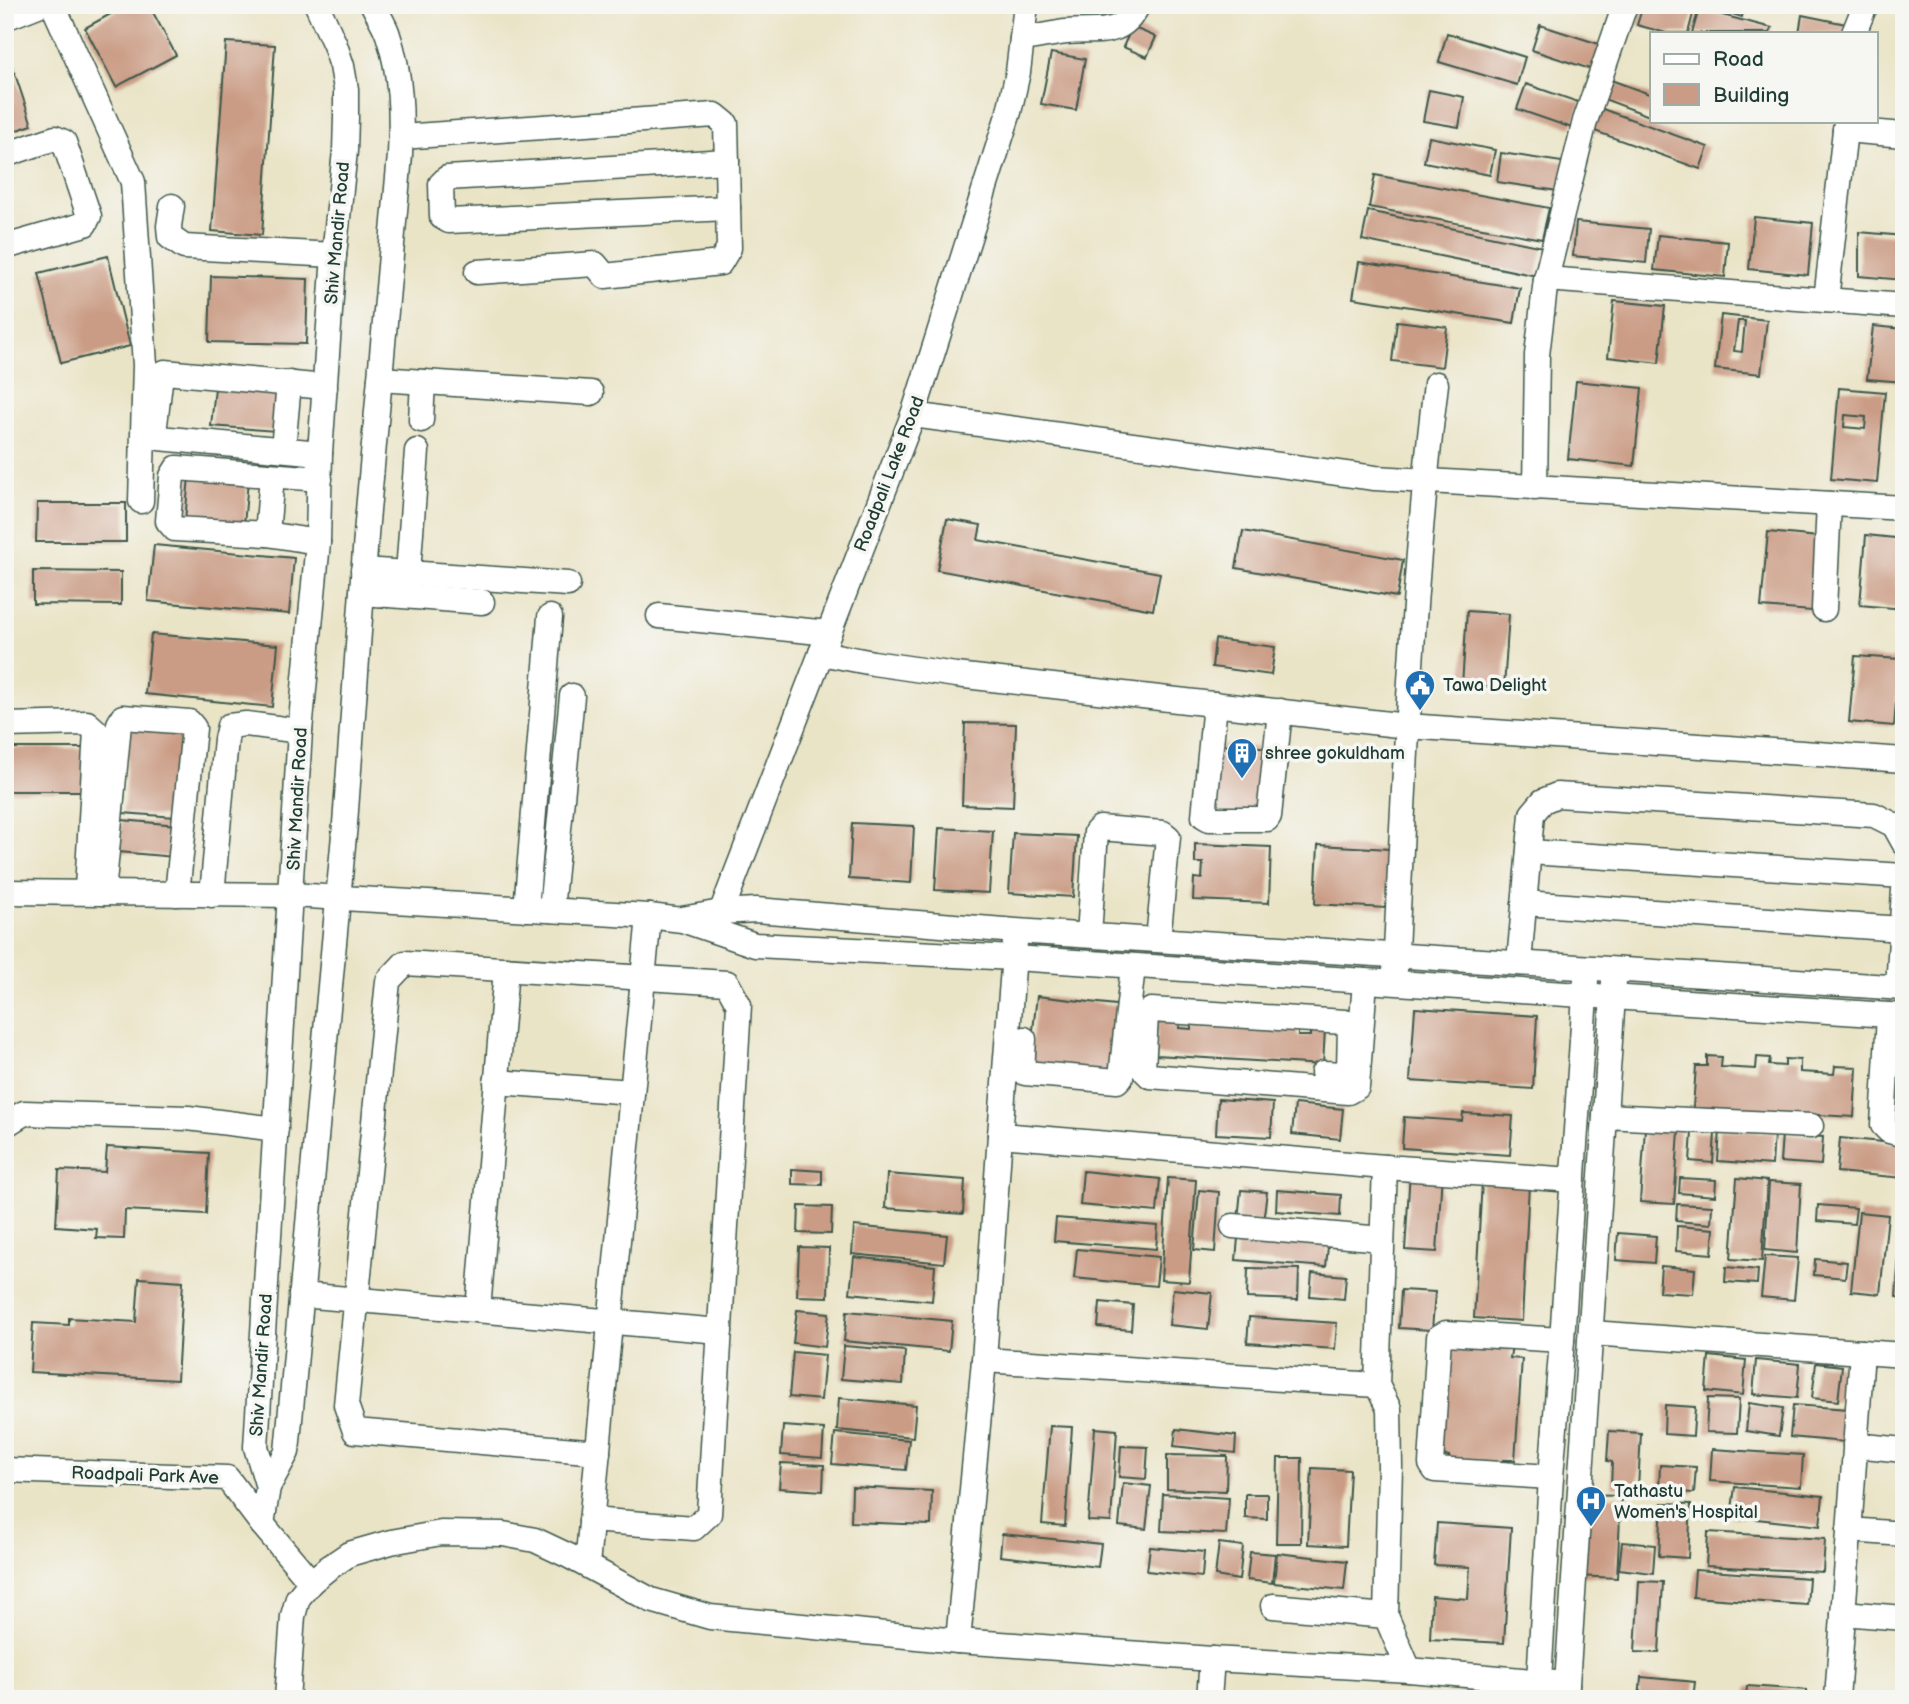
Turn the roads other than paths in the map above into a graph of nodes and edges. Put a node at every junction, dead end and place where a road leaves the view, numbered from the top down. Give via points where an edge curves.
1 (38, 5) edge
2 (53, 5) edge
3 (317, 5) edge
4 (373, 5) edge
5 (1026, 5) edge
6 (1138, 5) edge
7 (1625, 5) edge
8 (1867, 5) edge
9 (5, 18) edge
10 (1854, 32) edge
11 (1022, 39) junction
12 (1845, 125) edge
13 (1904, 135) edge
14 (401, 137) junction
15 (5, 155) edge
16 (727, 161) junction
17 (172, 206) dead end
18 (728, 208) junction
19 (5, 247) edge
20 (334, 254) junction
21 (477, 272) dead end
22 (1546, 279) junction
23 (1825, 300) junction
24 (1904, 306) edge
25 (380, 379) junction
26 (423, 382) junction
27 (289, 383) junction
28 (1436, 384) dead end
29 (325, 387) junction
30 (591, 393) dead end
31 (913, 415) junction
32 (421, 420) dead end
33 (283, 449) junction
34 (417, 451) dead end
35 (320, 453) junction
36 (272, 475) junction
37 (320, 479) junction
38 (1424, 481) junction
39 (1535, 488) junction
40 (141, 501) dead end
41 (1829, 504) junction
42 (1904, 508) edge
43 (267, 534) junction
44 (318, 542) junction
45 (408, 573) junction
46 (362, 582) junction
47 (568, 584) dead end
48 (482, 602) dead end
49 (1824, 609) dead end
50 (659, 616) dead end
51 (550, 617) dead end
52 (825, 643) junction
53 (572, 696) dead end
54 (1215, 704) junction
55 (1280, 711) junction
56 (5, 725) edge
57 (1407, 726) junction
58 (300, 731) junction
59 (1904, 760) edge
60 (1904, 843) edge
61 (1529, 852) junction
62 (1904, 877) edge
63 (1904, 890) edge
64 (5, 892) edge
65 (95, 893) junction
66 (177, 894) junction
67 (212, 895) junction
68 (291, 895) junction
69 (337, 898) junction
70 (1524, 903) junction
71 (526, 909) junction
72 (551, 911) junction
73 (649, 916) junction
74 (717, 921) junction
75 (1902, 929) junction
76 (1016, 931) junction
77 (1089, 936) junction
78 (1158, 940) junction
79 (1396, 955) junction
80 (1022, 959) junction
81 (1519, 963) junction
82 (1133, 966) junction
83 (1587, 967) junction
84 (506, 969) junction
85 (1615, 970) junction
86 (643, 978) junction
87 (1365, 981) junction
88 (1395, 983) junction
89 (1901, 988) edge
90 (1585, 995) junction
91 (1613, 997) junction
92 (1896, 1015) edge
93 (1324, 1073) dead end
94 (496, 1082) junction
95 (632, 1093) junction
96 (1605, 1116) junction
97 (5, 1125) edge
98 (1811, 1126) dead end
99 (276, 1129) junction
100 (1000, 1135) junction
101 (1904, 1135) edge
102 (1385, 1167) junction
103 (1573, 1180) junction
104 (1233, 1226) dead end
105 (1382, 1239) junction
106 (301, 1295) junction
107 (356, 1300) junction
108 (478, 1310) junction
109 (610, 1322) junction
110 (720, 1331) junction
111 (1591, 1333) junction
112 (1562, 1340) junction
113 (1863, 1352) junction
114 (1904, 1355) edge
115 (984, 1360) junction
116 (1377, 1385) junction
117 (1855, 1445) junction
118 (1904, 1450) edge
119 (598, 1452) junction
120 (5, 1470) edge
121 (1551, 1477) junction
122 (268, 1487) junction
123 (591, 1520) junction
124 (262, 1524) junction
125 (1849, 1530) junction
126 (1904, 1534) edge
127 (587, 1565) junction
128 (311, 1582) junction
129 (1273, 1606) dead end
130 (1843, 1613) junction
131 (1386, 1616) junction
132 (1904, 1618) edge
133 (958, 1641) junction
134 (1212, 1659) junction
135 (1409, 1670) junction
136 (1538, 1690) edge
137 (1566, 1691) edge
138 (287, 1699) edge
139 (1209, 1699) edge
140 (1837, 1699) edge

1 - 9 street
2 - 40 street via 133,182 145,365
3 - 20 street, Shiv Mandir Road via 335,45 346,89
4 - 14 street, Shiv Mandir Road via 387,32 398,76
5 - 11 street, Roadpali Lake Road
6 - 11 street via 1128,21 1109,31
7 - 22 street via 1584,121
8 - 10 street
11 - 31 street, Roadpali Lake Road via 1009,111
12 - 13 street
12 - 23 street
14 - 16 street via 715,115 726,124
14 - 25 street, Shiv Mandir Road
15 - 19 street via 55,138 64,142 89,216 85,224
16 - 18 street
16 - 18 street via 447,178 441,184 442,217 449,221
17 - 20 street via 170,237 184,247
18 - 21 street via 729,248 720,263 605,276 595,264
20 - 29 street, Shiv Mandir Road
22 - 23 street
22 - 39 street via 1538,355
23 - 24 street
25 - 26 street
25 - 46 street, Shiv Mandir Road
26 - 30 street
26 - 32 street
27 - 29 street
27 - 33 street
27 - 33 street via 165,372 161,374 154,433 159,438
28 - 38 street
29 - 35 street, Shiv Mandir Road
31 - 38 street
31 - 52 street, Roadpali Lake Road
33 - 35 street
34 - 45 street
35 - 37 street, Shiv Mandir Road
36 - 37 street
36 - 43 street
36 - 43 street via 177,468 172,476 168,521 175,529
37 - 44 street, Shiv Mandir Road
38 - 39 street
38 - 57 street
39 - 41 street
41 - 42 street
41 - 49 street
43 - 44 street
44 - 58 street, Shiv Mandir Road
45 - 46 street
45 - 47 street
46 - 48 street
46 - 69 street, Shiv Mandir Road
50 - 52 street
51 - 71 street
52 - 54 street via 873,663
52 - 74 street, Roadpali Lake Road
53 - 72 street
54 - 55 street
54 - 55 street via 1205,816 1209,819 1269,816
55 - 57 street
56 - 65 street via 87,723 96,732
57 - 59 street
57 - 79 street
58 - 67 street via 229,726
58 - 68 street, Shiv Mandir Road
60 - 61 street via 1894,825 1874,815 1557,795 1543,801 1532,814
61 - 62 street
61 - 70 street
63 - 75 street
64 - 65 street
65 - 66 street
65 - 66 street via 123,717 189,722 194,728
66 - 67 street
67 - 68 street
68 - 69 street
68 - 99 street, Shiv Mandir Road
69 - 71 street
69 - 106 street, Shiv Mandir Road
70 - 75 street
70 - 81 street
71 - 72 street
72 - 73 street
73 - 74 street
73 - 86 street
74 - 76 street via 756,910
74 - 80 street via 755,945
75 - 89 street
76 - 77 street
76 - 80 street
77 - 78 street
77 - 78 street via 1096,832 1100,828 1168,836
78 - 79 street
79 - 81 street
79 - 88 street
80 - 82 street
80 - 82 street via 1022,1070 1117,1081
80 - 100 street
81 - 83 street
82 - 87 street
83 - 85 street
83 - 90 street
84 - 86 street
84 - 94 street
84 - 107 street via 405,963 388,981
85 - 89 street
85 - 91 street
86 - 95 street
86 - 110 street via 727,983 739,1005
87 - 88 street
87 - 93 street via 1357,1087 1348,1092 1150,1076 1143,1069 1146,1015 1151,1010 1345,1022 1350,1027 1349,1069 1345,1074
88 - 90 street
90 - 91 street
90 - 103 street
91 - 92 street
91 - 96 street
92 - 101 street via 1883,1125
94 - 95 street
94 - 108 street
95 - 109 street
96 - 98 street
96 - 111 street
97 - 99 street via 24,1113 188,1118
99 - 122 street, Shiv Mandir Road via 256,1447
100 - 102 street
100 - 115 street
102 - 103 street
102 - 105 street
103 - 112 street
104 - 105 street
105 - 116 street
106 - 107 street
106 - 122 street, Shiv Mandir Road via 287,1451
107 - 108 street
107 - 119 street via 346,1405 355,1431
108 - 109 street
109 - 110 street
109 - 119 street
110 - 123 street via 709,1514 694,1528
111 - 113 street
111 - 137 street
112 - 121 street
112 - 121 street via 1446,1333 1439,1338 1431,1464 1435,1470
113 - 114 street
113 - 117 street
115 - 116 street
115 - 133 street
116 - 131 street via 1389,1420
117 - 118 street
117 - 125 street
119 - 123 street
120 - 124 street, Roadpali Park Ave via 227,1478
121 - 136 street
122 - 124 street
123 - 127 street
124 - 128 street
125 - 126 street
125 - 130 street
127 - 128 street via 535,1540 503,1534 441,1533 349,1554
127 - 133 street via 651,1600 710,1617
128 - 138 street via 298,1598 293,1616
129 - 131 street
130 - 132 street
130 - 140 street
131 - 135 street
133 - 134 street
134 - 135 street
134 - 139 street
135 - 136 street
136 - 137 street

